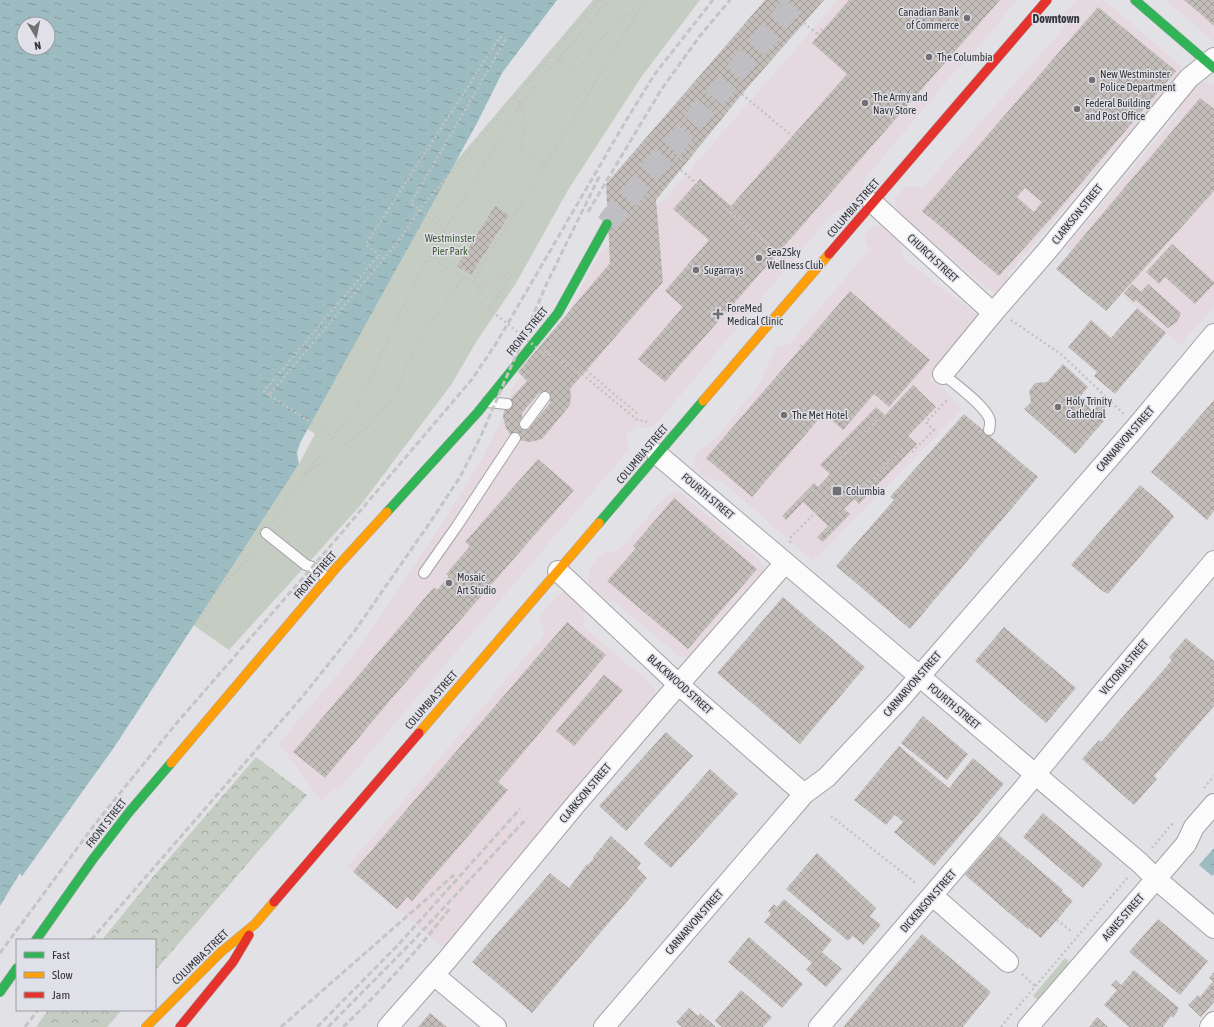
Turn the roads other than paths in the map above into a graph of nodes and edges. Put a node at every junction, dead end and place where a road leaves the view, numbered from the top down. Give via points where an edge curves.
1 (1047, 0) edge
2 (1135, 0) edge
3 (1212, 63) edge
4 (873, 203) junction
5 (607, 224) tunnel mouth
6 (992, 313) junction
7 (1214, 334) edge
8 (943, 374) joint
9 (545, 397) dead end
10 (486, 402) junction
11 (507, 404) dead end
12 (525, 424) dead end
13 (989, 430) dead end
14 (515, 438) dead end
15 (657, 454) junction
16 (266, 533) dead end
17 (1214, 561) edge
18 (785, 562) junction
19 (558, 571) junction
20 (424, 573) dead end
21 (328, 578) junction
22 (919, 677) junction
23 (678, 684) junction
24 (1035, 774) junction
25 (804, 794) junction
26 (1214, 804) edge
27 (1156, 879) junction
28 (928, 893) junction
29 (255, 924) junction
30 (1214, 928) edge
31 (37, 939) edge
32 (1008, 962) dead end
33 (16, 969) edge
34 (434, 975) junction
35 (0, 992) edge
36 (1214, 1022) edge
37 (146, 1027) edge
38 (180, 1027) edge
39 (388, 1027) edge
40 (496, 1027) edge
41 (604, 1027) edge
42 (819, 1027) edge
43 (1028, 1027) edge
44 (1210, 1027) edge

1 - 4 street, COLUMBIA STREET
2 - 3 street
3 - 6 street, CLARKSON STREET via 1189,78 1046,252
4 - 6 street, CHURCH STREET
4 - 15 street, COLUMBIA STREET
5 - 10 street, FRONT STREET via 558,313
6 - 8 street, CLARKSON STREET
7 - 22 street, CARNARVON STREET
8 - 13 lane via 981,407 989,418
9 - 12 lane via 532,407
10 - 11 lane
10 - 21 street, FRONT STREET
14 - 20 lane
15 - 18 street, FOURTH STREET
15 - 19 street, COLUMBIA STREET
16 - 21 lane via 306,565
17 - 24 street, VICTORIA STREET
18 - 22 street, FOURTH STREET
18 - 23 street, CLARKSON STREET
19 - 23 street, BLACKWOOD STREET
19 - 29 street, COLUMBIA STREET
21 - 31 street, FRONT STREET via 130,811
22 - 24 street, FOURTH STREET
22 - 25 street, CARNARVON STREET via 827,777
23 - 25 street, BLACKWOOD STREET
23 - 34 street, CLARKSON STREET
24 - 27 street, FOURTH STREET via 1140,862
24 - 28 street, DICKENSON STREET
25 - 41 street, CARNARVON STREET
26 - 27 street, AGNES STREET via 1194,828 1186,844
27 - 30 street, FOURTH STREET
27 - 43 street, AGNES STREET
28 - 32 street
28 - 42 street, DICKENSON STREET
29 - 37 street, COLUMBIA STREET via 221,952
29 - 38 street, COLUMBIA STREET via 233,962
33 - 35 street
34 - 39 street, CLARKSON STREET
34 - 40 street
36 - 44 street

